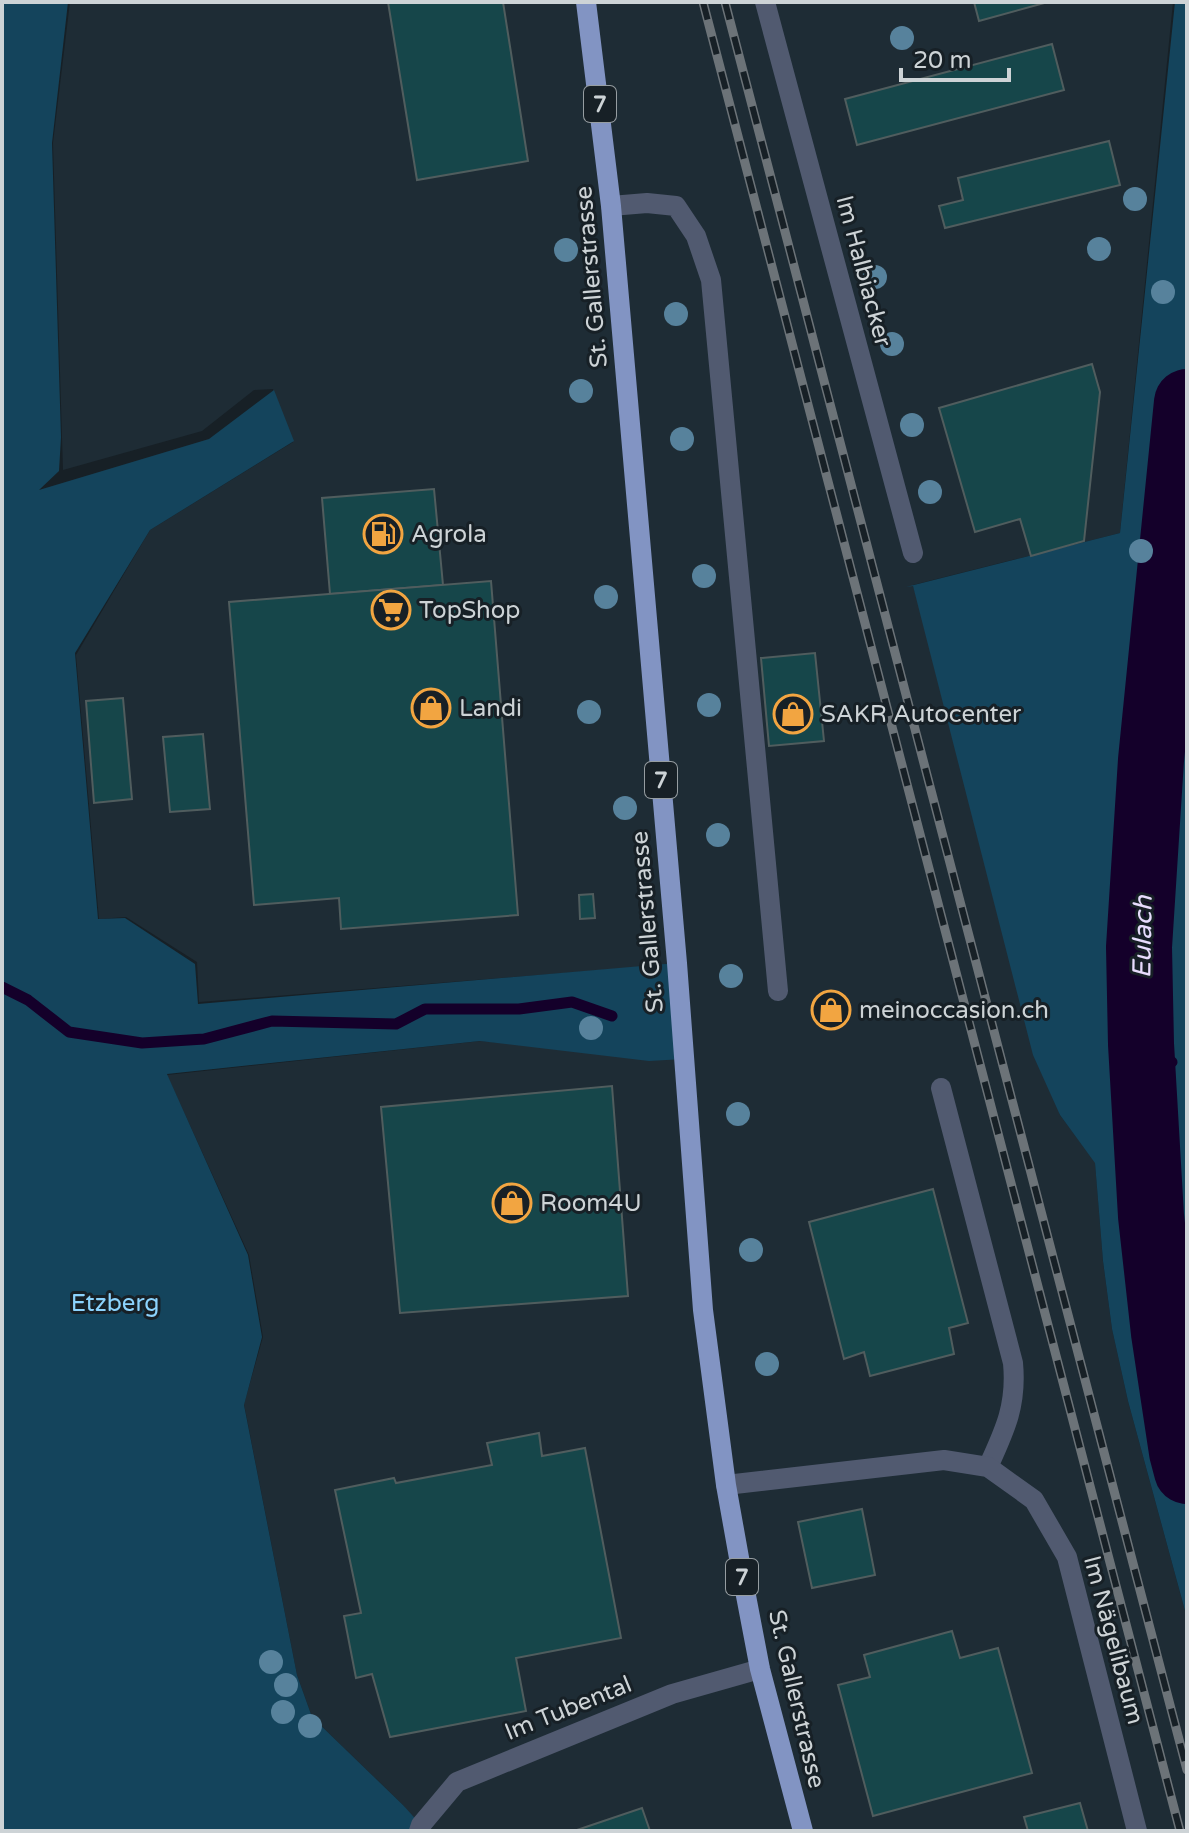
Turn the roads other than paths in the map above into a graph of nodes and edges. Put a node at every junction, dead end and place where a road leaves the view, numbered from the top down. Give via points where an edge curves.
1 (586, 2) edge
2 (765, 2) edge
3 (611, 206) junction
4 (913, 553) dead end
5 (778, 991) dead end
6 (941, 1088) dead end
7 (988, 1467) junction
8 (726, 1485) junction
9 (760, 1669) junction
10 (419, 1831) edge
11 (803, 1831) edge
12 (1137, 1831) edge

1 - 3 main road, St. Gallerstrasse / 7
2 - 4 street, Im Halbiacker
3 - 5 street via 676,206 696,236 711,280
3 - 8 main road, St. Gallerstrasse / 7 via 702,1294
6 - 7 street via 1013,1363 1008,1424
7 - 8 street, Im Nägelibaum via 944,1460
7 - 12 street, Im Nägelibaum via 1034,1500 1067,1557
8 - 9 main road, St. Gallerstrasse / 7
9 - 10 street, Im Tubental via 672,1694 457,1782
9 - 11 main road, St. Gallerstrasse / 7

